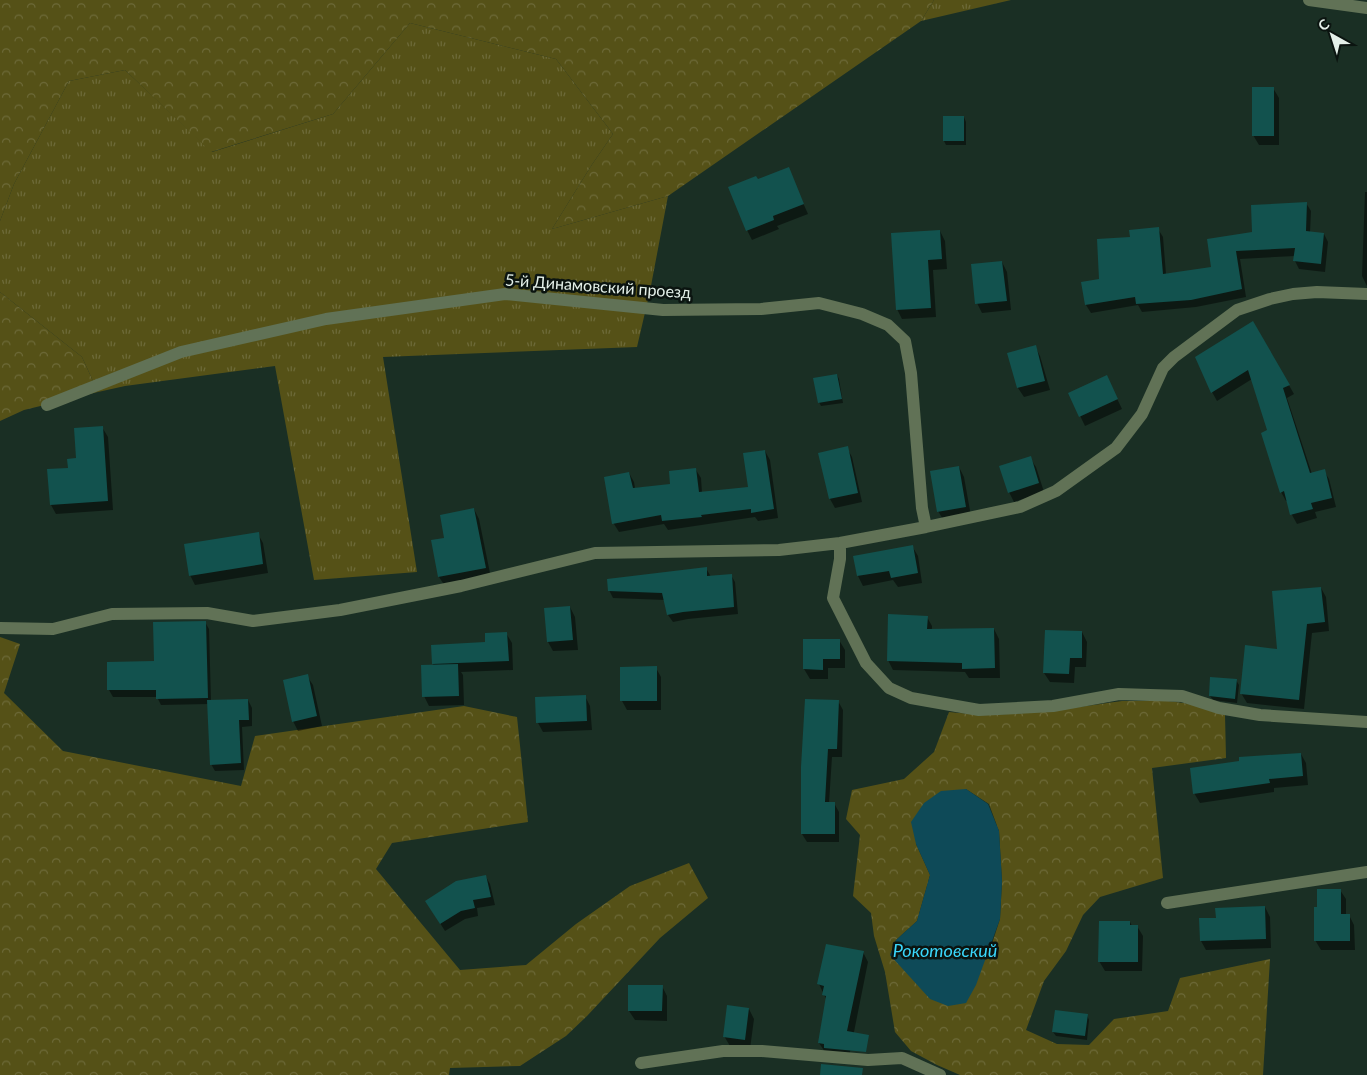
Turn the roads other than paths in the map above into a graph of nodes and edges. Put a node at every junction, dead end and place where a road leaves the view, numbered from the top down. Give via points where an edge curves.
1 (1309, 0) edge
2 (1367, 8) edge
3 (1367, 294) edge
4 (47, 405) dead end
5 (926, 527) junction
6 (840, 543) junction
7 (0, 628) edge
8 (1367, 722) edge
9 (1367, 872) edge
10 (1167, 903) dead end
11 (641, 1063) dead end
12 (940, 1075) edge

1 - 2 street
3 - 5 street via 1293,294 1237,310 1163,368 1142,414 1116,448 1056,491 1020,506
4 - 5 street, 5-й Динамовский проезд via 181,352 326,319 506,294 664,310 819,303 862,314 888,325 905,342
5 - 6 street
6 - 7 street via 780,550 596,553 461,586 350,608 253,621 207,613 112,614 53,629
6 - 8 street via 833,598 866,662 889,688 911,698 979,710 1053,706 1119,694 1182,696 1219,708 1260,715
9 - 10 street
11 - 12 street via 723,1051 762,1051 868,1060 902,1058

